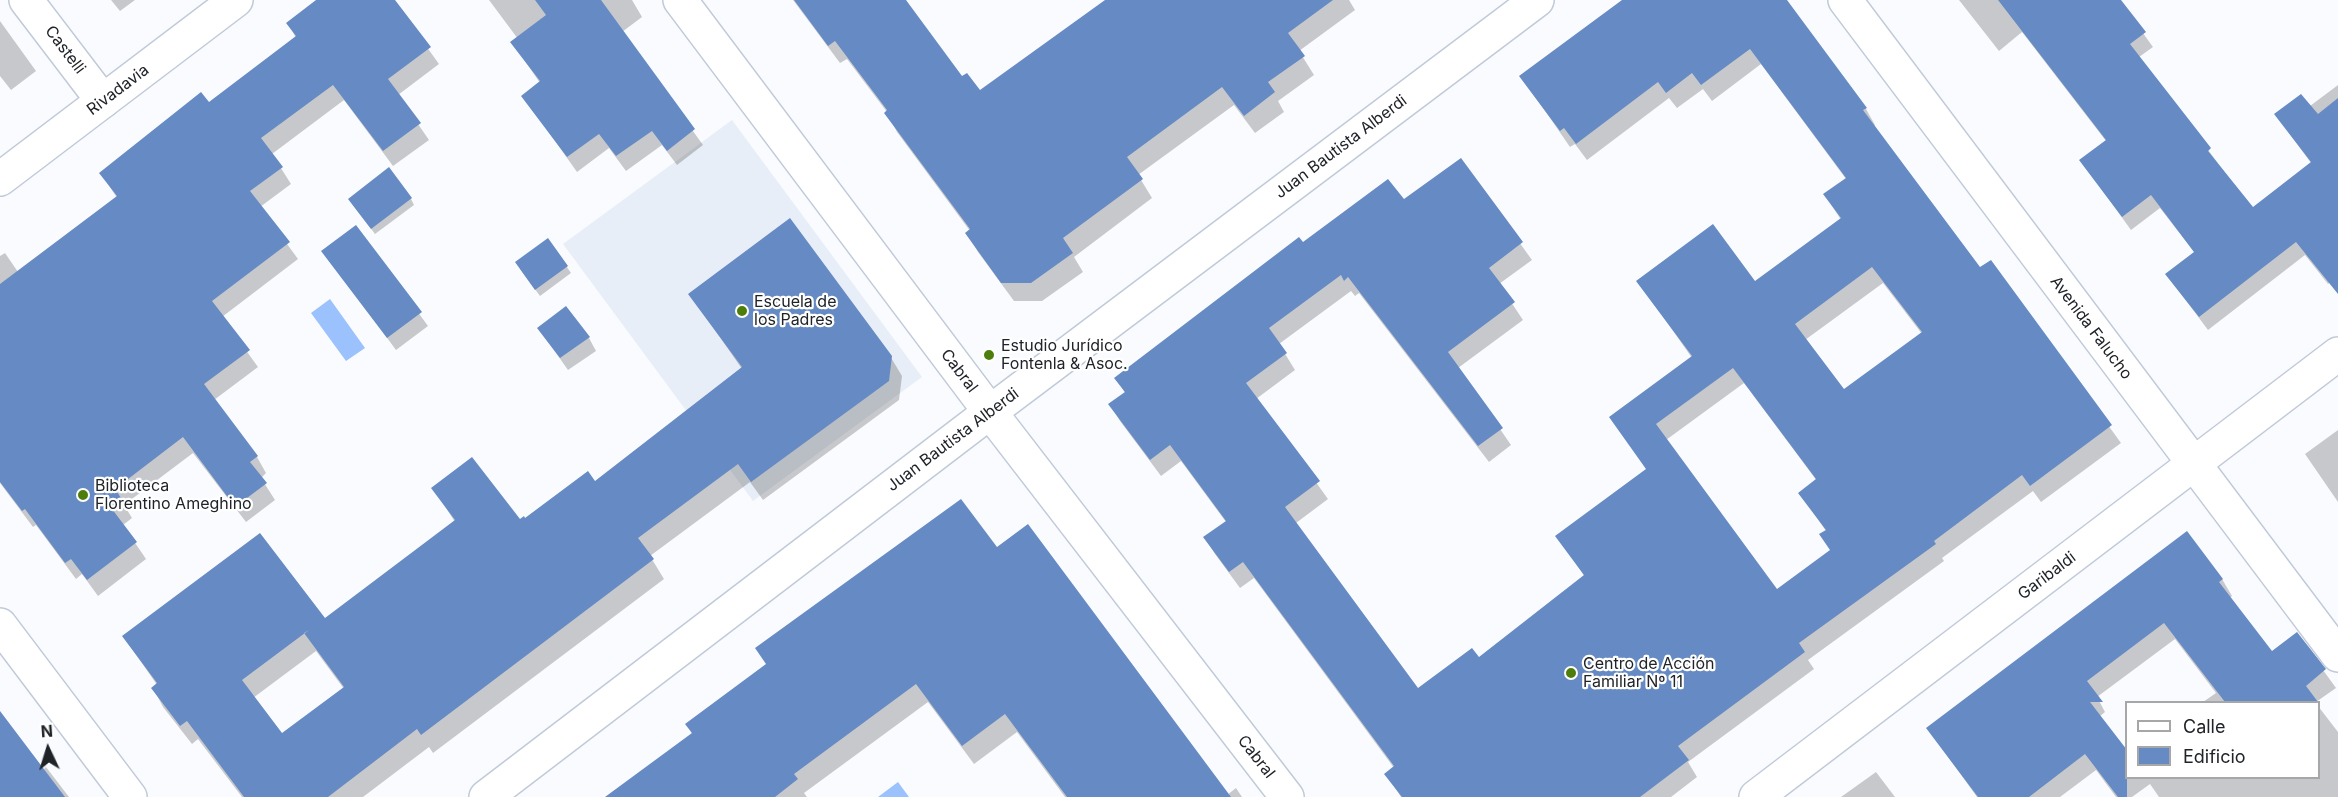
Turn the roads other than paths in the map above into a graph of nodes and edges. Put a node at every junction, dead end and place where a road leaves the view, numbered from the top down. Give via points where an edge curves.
1 (26, 0) edge
2 (236, 0) edge
3 (680, 0) edge
4 (1537, 0) edge
5 (1845, 0) edge
6 (104, 101) junction
7 (0, 179) edge
8 (2338, 354) edge
9 (990, 412) junction
10 (2193, 465) junction
11 (0, 625) edge
12 (2338, 656) edge
13 (130, 797) edge
14 (486, 797) edge
15 (1287, 797) edge
16 (1756, 797) edge

1 - 6 street, Castelli
2 - 6 street, Rivadavia
3 - 9 street, Cabral
4 - 9 street, Juan Bautista Alberdi
5 - 10 street, Avenida Falucho
6 - 7 street, Rivadavia
8 - 10 street, Garibaldi
9 - 14 street, Juan Bautista Alberdi
9 - 15 street, Cabral
10 - 12 street, Avenida Falucho
10 - 16 street, Garibaldi
11 - 13 street

